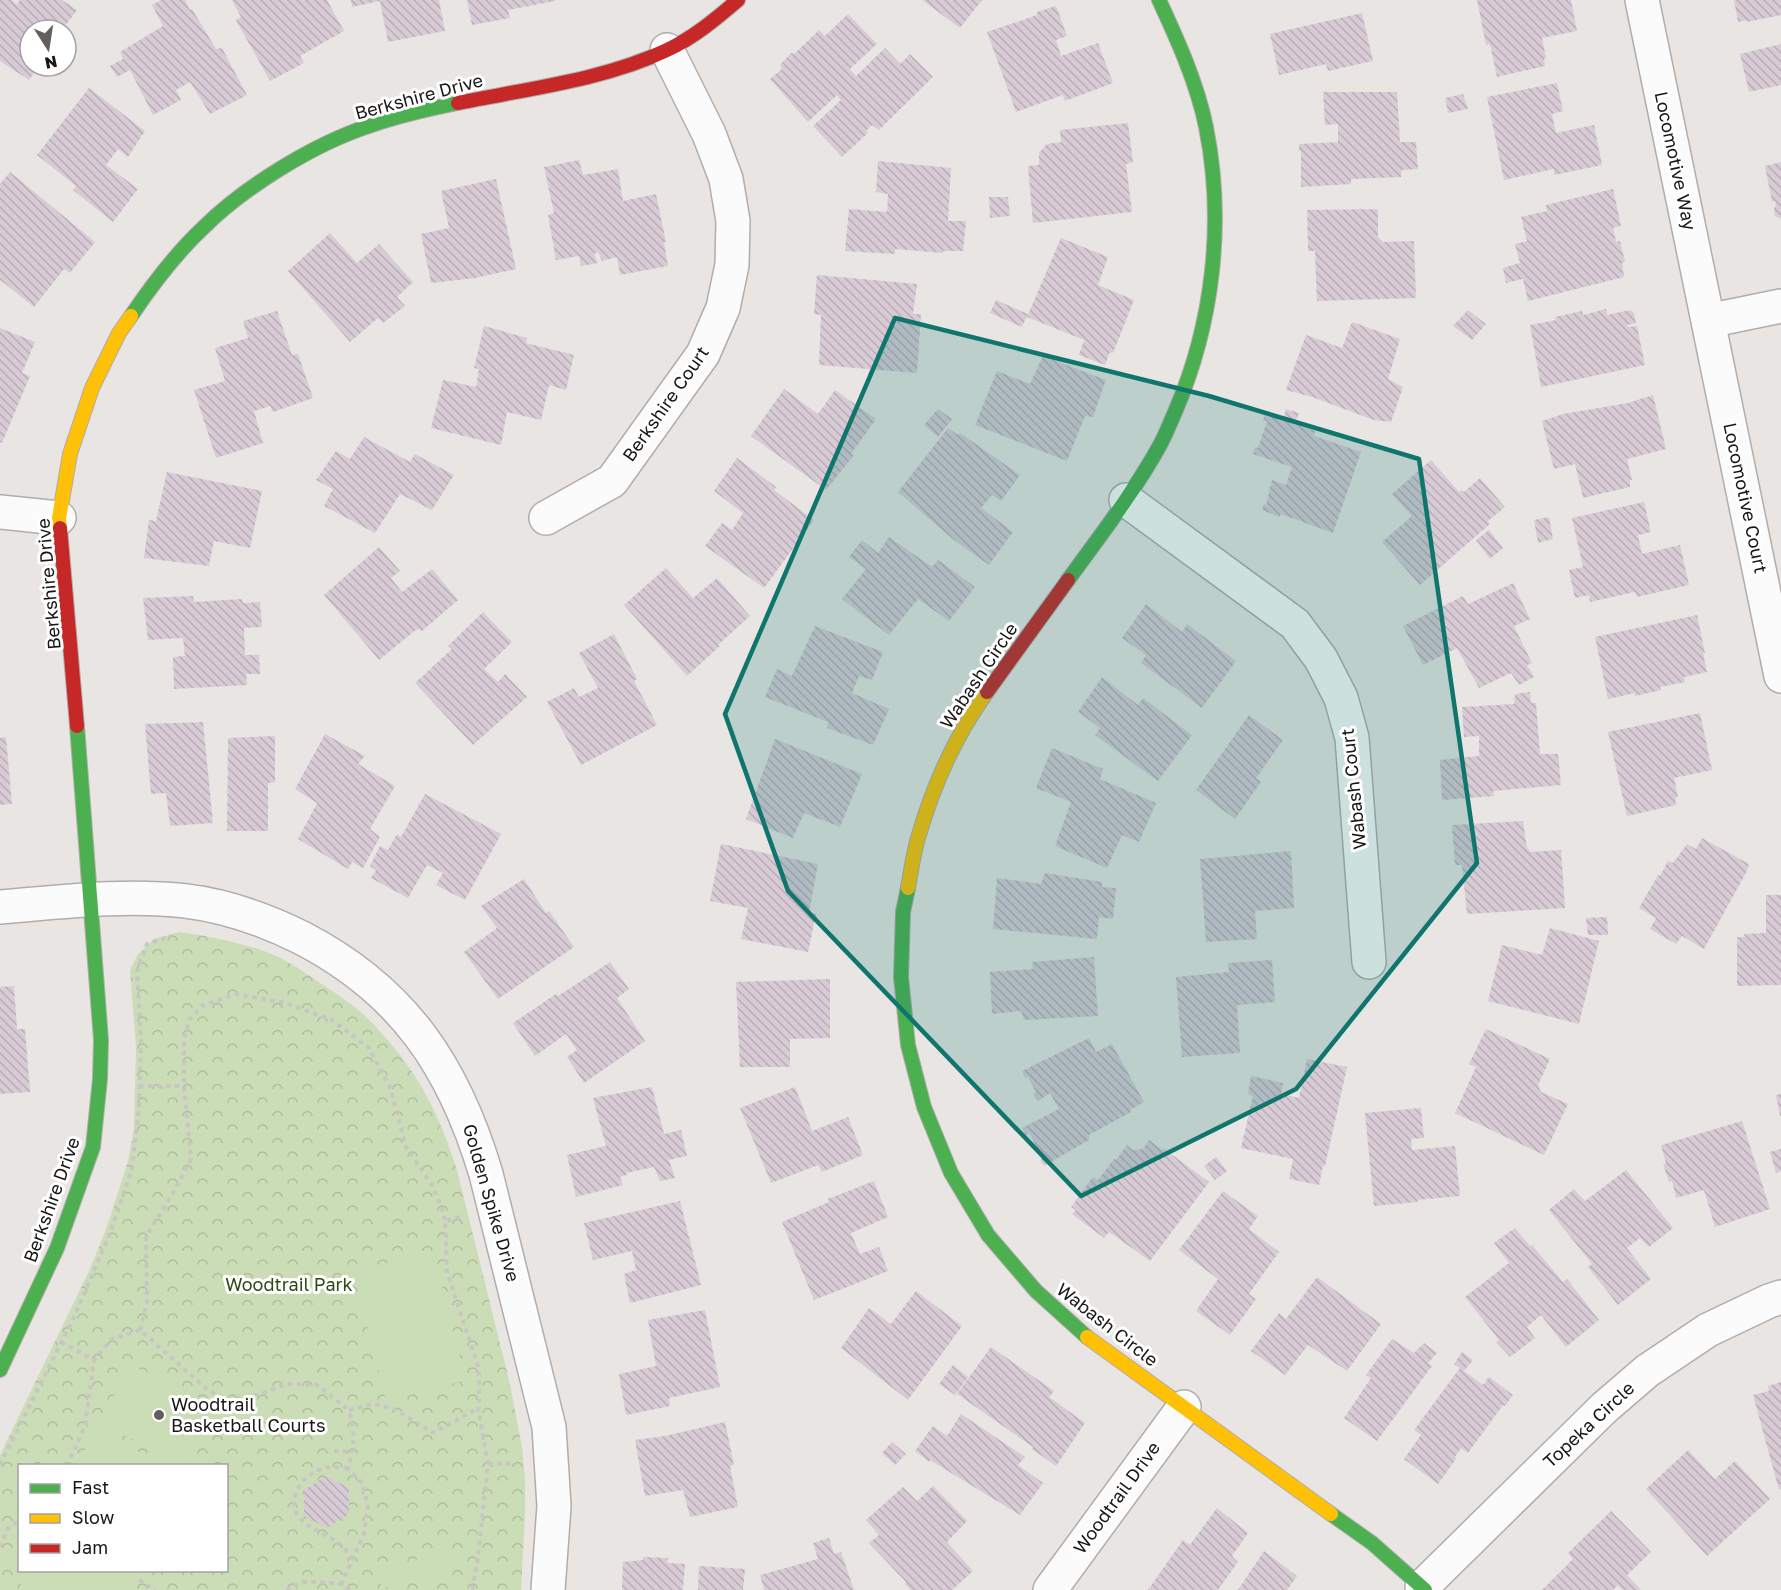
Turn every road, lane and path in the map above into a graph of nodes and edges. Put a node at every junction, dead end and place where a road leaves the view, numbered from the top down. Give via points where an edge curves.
1 (738, 0) edge
2 (1159, 0) edge
3 (1642, 0) edge
4 (667, 50) junction
5 (1781, 306) edge
6 (1708, 321) junction
7 (1126, 500) junction
8 (0, 512) edge
9 (58, 518) junction
10 (546, 518) dead end
11 (1781, 676) edge
12 (91, 900) junction
13 (0, 907) edge
14 (181, 937) dead end
15 (1369, 962) dead end
16 (139, 1086) junction
17 (184, 1086) junction
18 (464, 1216) dead end
19 (445, 1221) junction
20 (1781, 1297) edge
21 (140, 1330) junction
22 (61, 1342) junction
23 (94, 1360) junction
24 (0, 1370) edge
25 (1184, 1407) junction
26 (479, 1408) junction
27 (350, 1410) junction
28 (334, 1451) dead end
29 (352, 1452) junction
30 (516, 1456) dead end
31 (488, 1463) junction
32 (69, 1464) edge
33 (0, 1465) edge
34 (348, 1469) junction
35 (18, 1521) edge
36 (0, 1547) edge
37 (352, 1560) junction
38 (139, 1580) dead end
39 (341, 1585) junction
40 (1424, 1589) edge
41 (155, 1590) edge
42 (286, 1590) edge
43 (351, 1590) edge
44 (472, 1590) edge
45 (548, 1590) edge
46 (1050, 1590) edge

1 - 4 street, Berkshire Drive via 707,26
2 - 7 street, Wabash Circle via 1187,62 1206,127 1214,191 1214,258 1205,321 1188,382 1161,444
3 - 6 street, Locomotive Way
4 - 9 street, Berkshire Drive via 604,74 433,108 368,126 311,151 254,186 203,228 164,270 119,333 92,388 70,454
4 - 10 street, Berkshire Court via 709,134 726,179 733,221 732,265 723,309 703,354 612,481
5 - 6 street
6 - 11 street, Locomotive Court
7 - 15 street, Wabash Court via 1294,624 1321,659 1341,698 1352,738
7 - 25 street, Wabash Circle via 969,717 938,778 917,840 905,901 901,977 908,1045 924,1107 951,1173 988,1235 1036,1292 1083,1334
8 - 9 street
9 - 12 street, Berkshire Drive
12 - 13 street, Golden Spike Drive
12 - 24 street, Berkshire Drive via 101,1040 93,1148 57,1248
12 - 45 street, Golden Spike Drive via 186,901 267,922 319,947 361,974 401,1011 436,1056 476,1140 549,1427 554,1506
14 - 16 path via 147,944 137,971
16 - 17 path
16 - 22 path via 132,1169 111,1231
17 - 19 path via 184,1040 189,1020 202,1006 236,994 285,1003 332,1020 368,1047 390,1088 406,1147 432,1185
17 - 21 path via 191,1159 146,1236 147,1302
18 - 19 path
19 - 26 path via 447,1272 479,1369
20 - 40 street, Topeka Circle via 1708,1330 1647,1371 1604,1408
21 - 23 path via 112,1339
21 - 27 path via 209,1391 229,1400 261,1394 285,1384 317,1385
22 - 23 path
22 - 33 path
23 - 32 path via 85,1426
25 - 40 street, Wabash Circle via 1372,1543
25 - 46 street, Woodtrail Drive
26 - 27 path via 433,1433 394,1408 373,1404
26 - 31 path
27 - 29 path
28 - 29 path
29 - 34 path
30 - 31 path via 516,1464
31 - 44 path
34 - 37 path via 362,1483 368,1504 364,1534
34 - 37 path via 337,1466 313,1473 301,1483 295,1498 297,1513 305,1524 338,1542
35 - 36 path via 8,1528
37 - 39 path
38 - 41 path
39 - 42 path via 303,1582
39 - 43 path

